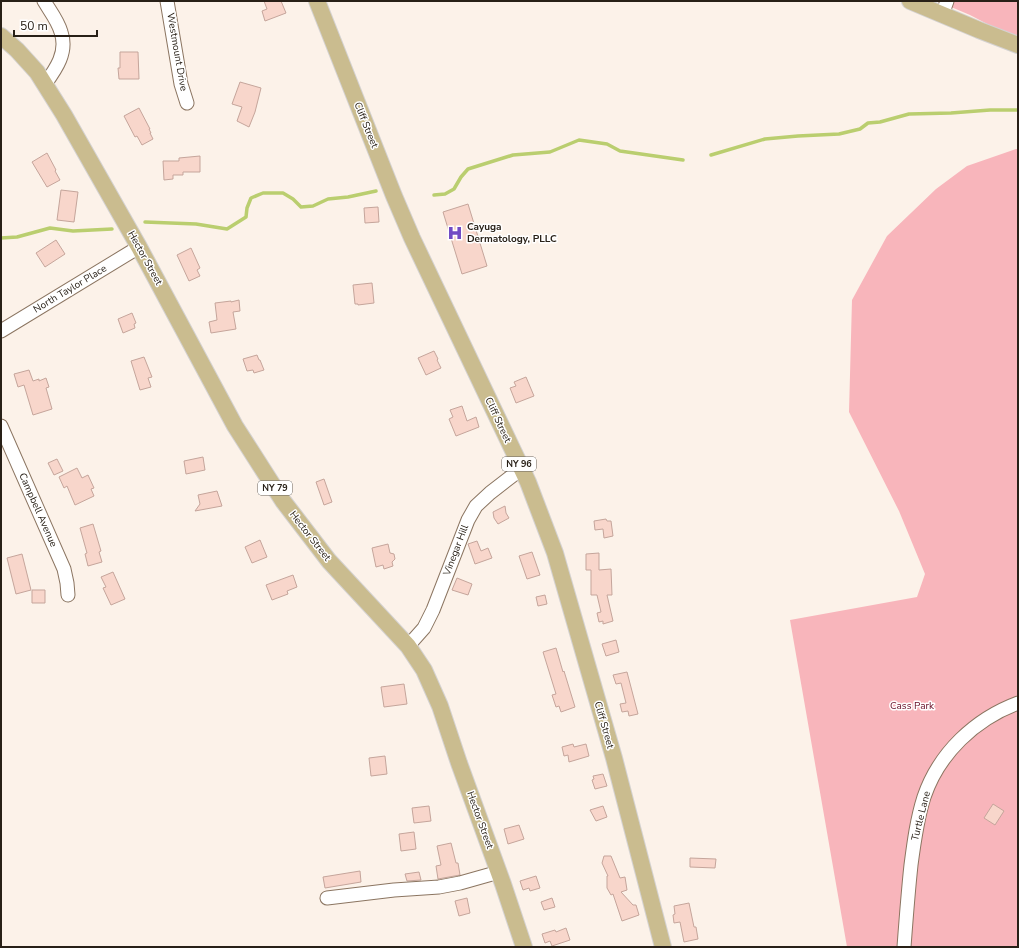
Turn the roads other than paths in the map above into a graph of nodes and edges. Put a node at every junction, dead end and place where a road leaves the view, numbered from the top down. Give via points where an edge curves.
1 (44, 1) edge
2 (167, 1) edge
3 (317, 1) edge
4 (910, 1) edge
5 (944, 8) edge
6 (1, 36) edge
7 (1018, 45) edge
8 (44, 84) junction
9 (187, 103) dead end
10 (139, 247) junction
11 (1, 331) edge
12 (1, 426) edge
13 (521, 469) junction
14 (68, 596) dead end
15 (408, 646) junction
16 (1018, 704) edge
17 (498, 872) junction
18 (327, 898) dead end
19 (524, 947) edge
20 (663, 947) edge
21 (904, 947) edge

1 - 8 street via 62,32 63,50 52,75
2 - 9 street, Westmount Drive via 181,84
3 - 13 main road, Cliff Street / NY 96 via 412,238
4 - 5 main road
5 - 7 main road
6 - 8 main road, Hector Street / NY 79 via 37,72
8 - 10 main road, Hector Street / NY 79
10 - 11 street, North Taylor Place
10 - 15 main road, Hector Street / NY 79 via 235,426 283,501 329,561
12 - 14 street, Campbell Avenue via 64,569
13 - 15 street, Vinegar Hill via 476,506 468,520 433,610 424,628
13 - 20 main road, Cliff Street / NY 96 via 542,517 562,575 614,758
15 - 17 main road, Hector Street / NY 79 via 424,670 440,706
16 - 21 street, Turtle Lane via 997,712 969,731 937,769 927,790 915,838
17 - 18 street via 439,887
17 - 19 main road, Hector Street / NY 79

